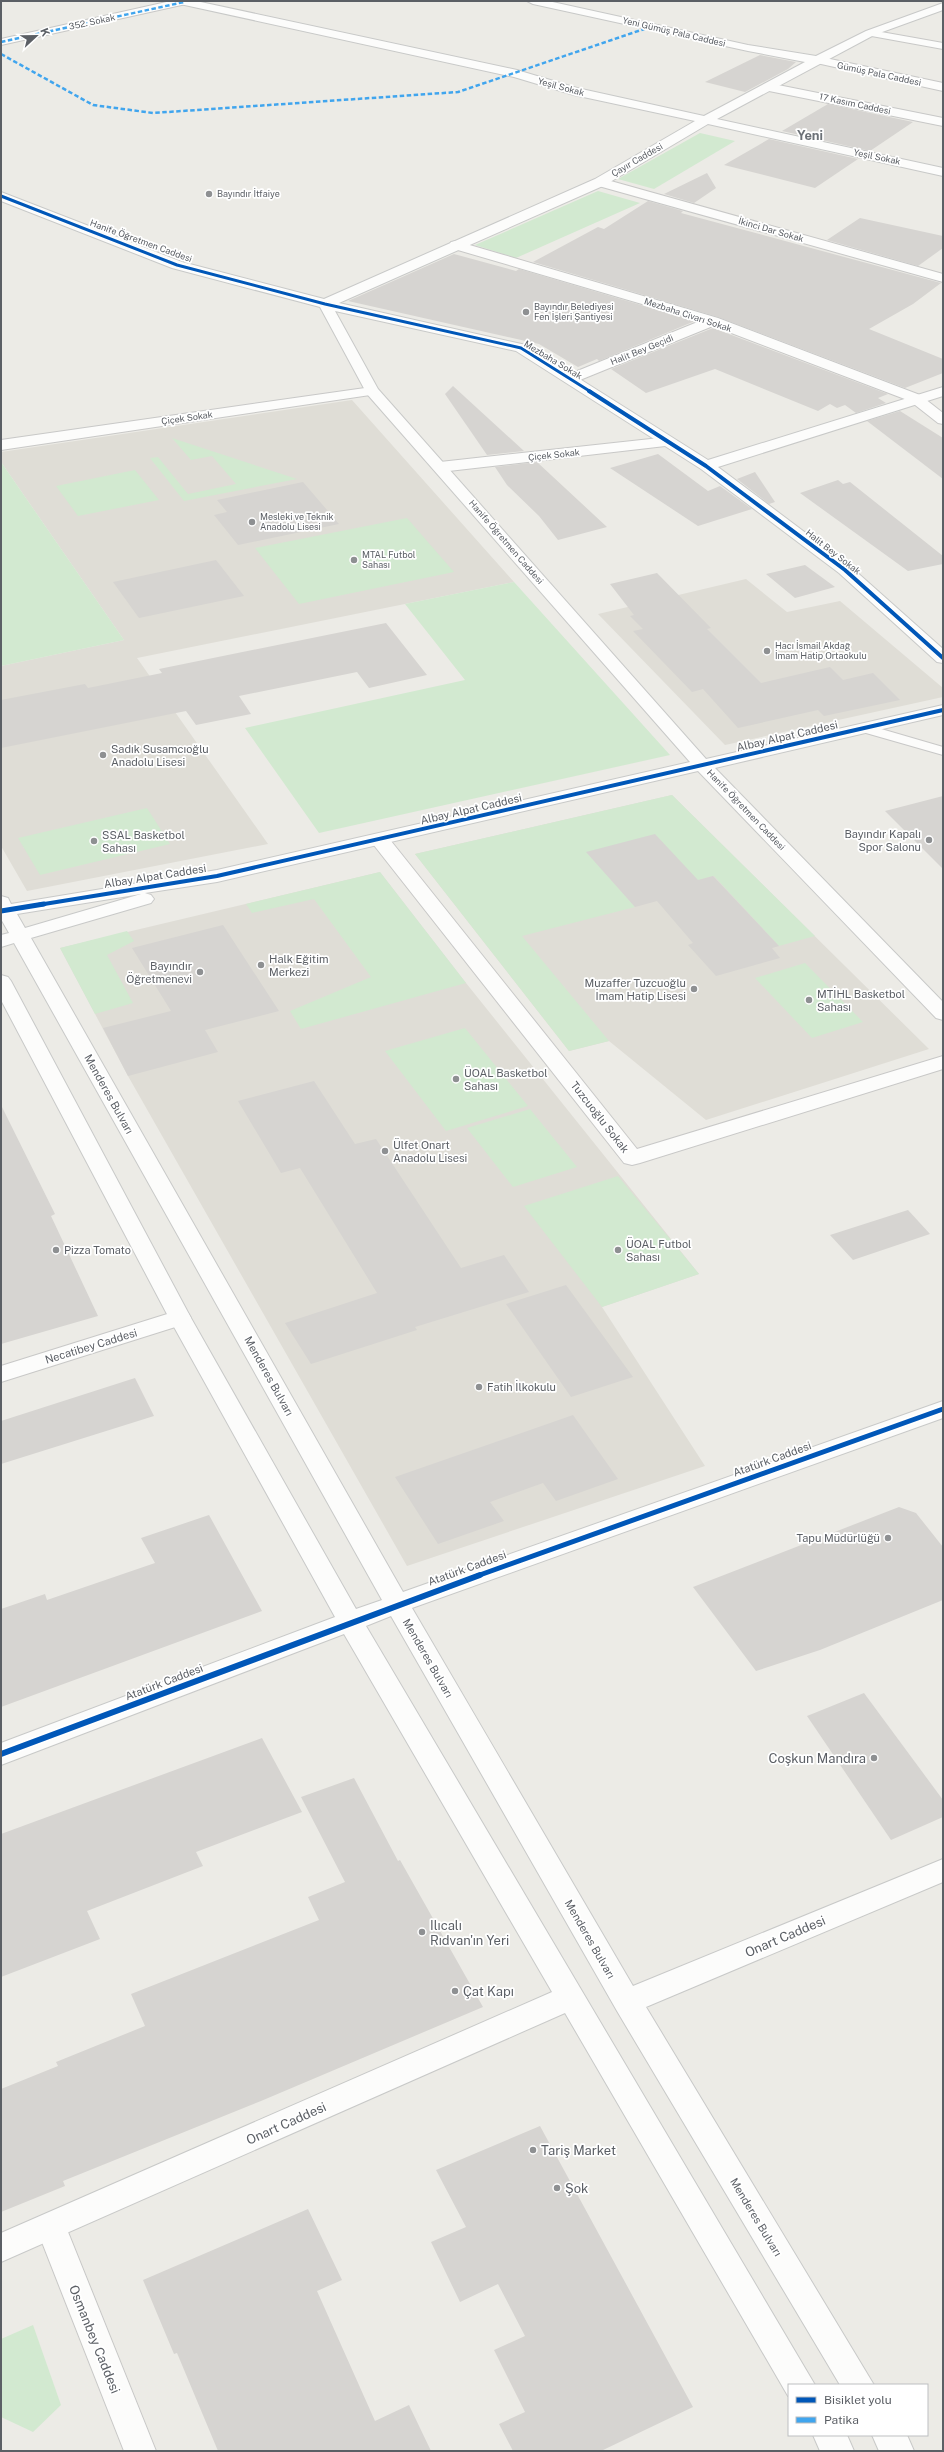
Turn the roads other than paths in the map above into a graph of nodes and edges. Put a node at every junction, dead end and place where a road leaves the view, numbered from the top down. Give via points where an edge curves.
1 (183, 1) edge
2 (533, 1) edge
3 (943, 6) edge
4 (870, 33) junction
5 (1, 42) edge
6 (943, 46) edge
7 (816, 60) junction
8 (768, 87) junction
9 (943, 87) edge
10 (706, 120) junction
11 (943, 122) edge
12 (941, 169) edge
13 (600, 182) junction
14 (1, 196) edge
15 (456, 245) junction
16 (943, 278) edge
17 (325, 304) junction
18 (714, 321) junction
19 (570, 379) junction
20 (372, 391) junction
21 (943, 391) edge
22 (915, 398) junction
23 (943, 420) edge
24 (669, 442) junction
25 (1, 445) edge
26 (706, 466) junction
27 (440, 467) junction
28 (943, 658) edge
29 (943, 710) edge
30 (864, 728) junction
31 (943, 751) edge
32 (703, 766) junction
33 (380, 840) junction
34 (217, 876) junction
35 (2, 907) edge
36 (11, 939) edge
37 (1, 981) edge
38 (943, 1014) edge
39 (943, 1062) edge
40 (180, 1318) junction
41 (1, 1374) edge
42 (943, 1409) edge
43 (397, 1604) junction
44 (350, 1622) junction
45 (1, 1754) edge
46 (943, 1870) edge
47 (571, 1997) junction
48 (627, 2002) junction
49 (51, 2227) junction
50 (1, 2248) edge
51 (798, 2384) edge
52 (857, 2384) edge
53 (830, 2436) edge
54 (889, 2436) edge
55 (140, 2451) edge
56 (838, 2451) edge
57 (898, 2451) edge

1 - 5 street, 352. Sokak
1 - 10 street, Yeşil Sokak via 517,74 574,91
2 - 7 street, Yeni Gümüş Pala Caddesi via 748,48
3 - 4 street, Çayır Caddesi
4 - 6 street
4 - 7 street, Çayır Caddesi
7 - 8 street, Çayır Caddesi
7 - 9 street, Gümüş Pala Caddesi
8 - 10 street, Çayır Caddesi
8 - 11 street, 17 Kasım Caddesi
10 - 12 street, Yeşil Sokak
10 - 13 street, Çayır Caddesi
13 - 15 street, Çayır Caddesi
13 - 16 street, İkinci Dar Sokak
14 - 17 street, Hanife Öğretmen Caddesi via 177,265
15 - 17 street, Çayır Caddesi
15 - 18 street, Mezbaha Civarı Sokak
17 - 19 street, Mezbaha Sokak via 521,348
17 - 20 street, Hanife Öğretmen Caddesi
18 - 19 street, Halit Bey Geçidi
18 - 22 street, Mezbaha Civarı Sokak
19 - 24 street, Mezbaha Sokak
20 - 25 street, Çiçek Sokak
20 - 27 street, Hanife Öğretmen Caddesi
21 - 22 street
22 - 23 street, Mezbaha Civarı Sokak
22 - 26 street
24 - 26 street, Mezbaha Sokak
24 - 27 street, Çiçek Sokak
26 - 28 street, Halit Bey Sokak via 845,570
27 - 32 street, Hanife Öğretmen Caddesi
29 - 30 street, Albay Alpat Caddesi
30 - 31 lane
30 - 32 street, Albay Alpat Caddesi
32 - 33 street, Albay Alpat Caddesi
32 - 38 street, Hanife Öğretmen Caddesi
33 - 34 street, Albay Alpat Caddesi
33 - 39 street, Tuzcuoğlu Sokak via 632,1158
34 - 35 street, Albay Alpat Caddesi
34 - 36 street, Albay Alpat Caddesi
35 - 36 street, Menderes Bulvarı
36 - 43 street, Menderes Bulvarı
37 - 40 street
40 - 41 street, Necatibey Caddesi
40 - 44 street
42 - 43 street, Atatürk Caddesi
43 - 44 street, Atatürk Caddesi
43 - 48 street, Menderes Bulvarı
44 - 45 street, Atatürk Caddesi
44 - 47 street
46 - 48 street, Onart Caddesi
47 - 49 street, Onart Caddesi
47 - 51 street
48 - 52 street, Menderes Bulvarı
49 - 50 street, Onart Caddesi
49 - 55 street, Osmanbey Caddesi
53 - 56 street
54 - 57 street

